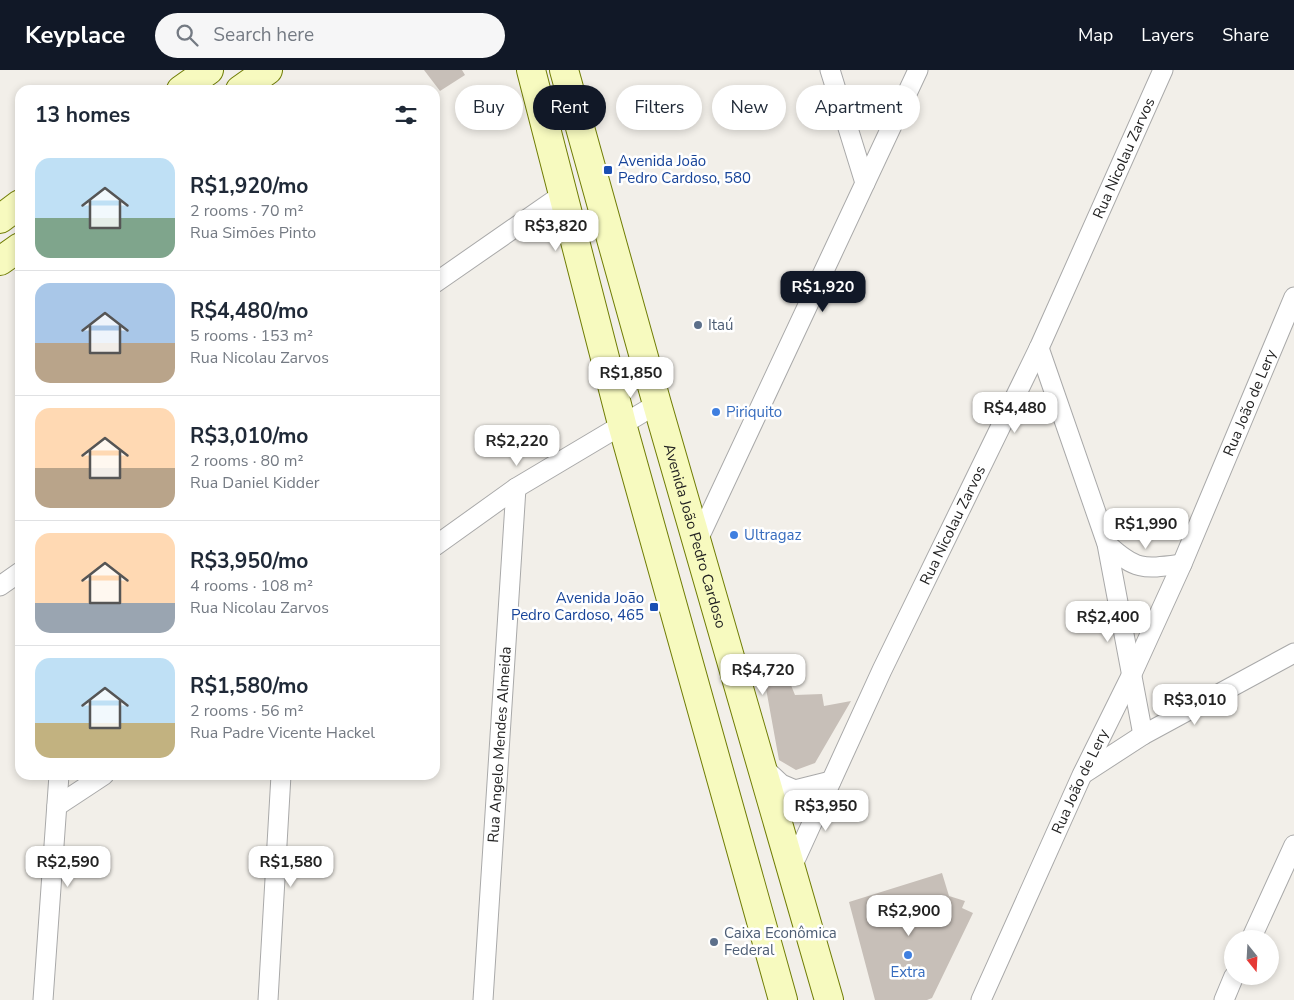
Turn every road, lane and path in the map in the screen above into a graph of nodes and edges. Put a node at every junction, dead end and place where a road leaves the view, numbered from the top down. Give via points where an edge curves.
1 (209, 70) edge
2 (268, 70) edge
3 (531, 70) edge
4 (564, 70) edge
5 (830, 70) edge
6 (918, 70) edge
7 (1163, 70) edge
8 (188, 85) edge
9 (247, 85) edge
10 (865, 183) junction
11 (563, 194) junction
12 (15, 208) edge
13 (0, 219) edge
14 (15, 250) edge
15 (0, 261) edge
16 (440, 280) edge
17 (1294, 297) edge
18 (1039, 348) junction
19 (657, 404) junction
20 (622, 424) junction
21 (516, 488) junction
22 (440, 542) edge
23 (697, 542) junction
24 (1107, 544) junction
25 (1182, 564) junction
26 (1294, 653) edge
27 (1131, 676) junction
28 (1143, 735) junction
29 (761, 765) junction
30 (1082, 775) junction
31 (59, 780) edge
32 (96, 780) edge
33 (281, 780) edge
34 (831, 781) junction
35 (57, 806) junction
36 (1294, 845) edge
37 (791, 869) junction
38 (1256, 930) edge
39 (1230, 985) edge
40 (43, 1000) edge
41 (268, 1000) edge
42 (483, 1000) edge
43 (782, 1000) edge
44 (829, 1000) edge
45 (981, 1000) edge
46 (1224, 1000) edge

1 - 8 main road
2 - 9 main road
3 - 11 main road
4 - 19 main road, Avenida João Pedro Cardoso
5 - 10 street
6 - 10 street
7 - 18 street, Rua Nicolau Zarvos
10 - 23 street
11 - 16 street
11 - 20 main road
12 - 13 main road
14 - 15 main road
17 - 25 street, Rua João de Lery
18 - 24 street
18 - 34 street, Rua Nicolau Zarvos
19 - 20 street
19 - 23 main road, Avenida João Pedro Cardoso
20 - 21 street
20 - 43 main road
21 - 22 street
21 - 42 street, Rua Angelo Mendes Almeida
23 - 29 main road, Avenida João Pedro Cardoso
24 - 25 street via 1132,564 1146,567
24 - 27 street
25 - 27 street, Rua João de Lery
26 - 28 street
27 - 28 street
27 - 30 street, Rua João de Lery
28 - 30 street
29 - 34 street via 782,784 796,790
29 - 37 main road, Avenida João Pedro Cardoso
30 - 45 street, Rua João de Lery
31 - 35 street
32 - 35 street
33 - 41 street
34 - 37 street, Rua Nicolau Zarvos
35 - 40 street
36 - 38 street
37 - 44 main road, Avenida João Pedro Cardoso
39 - 46 street

